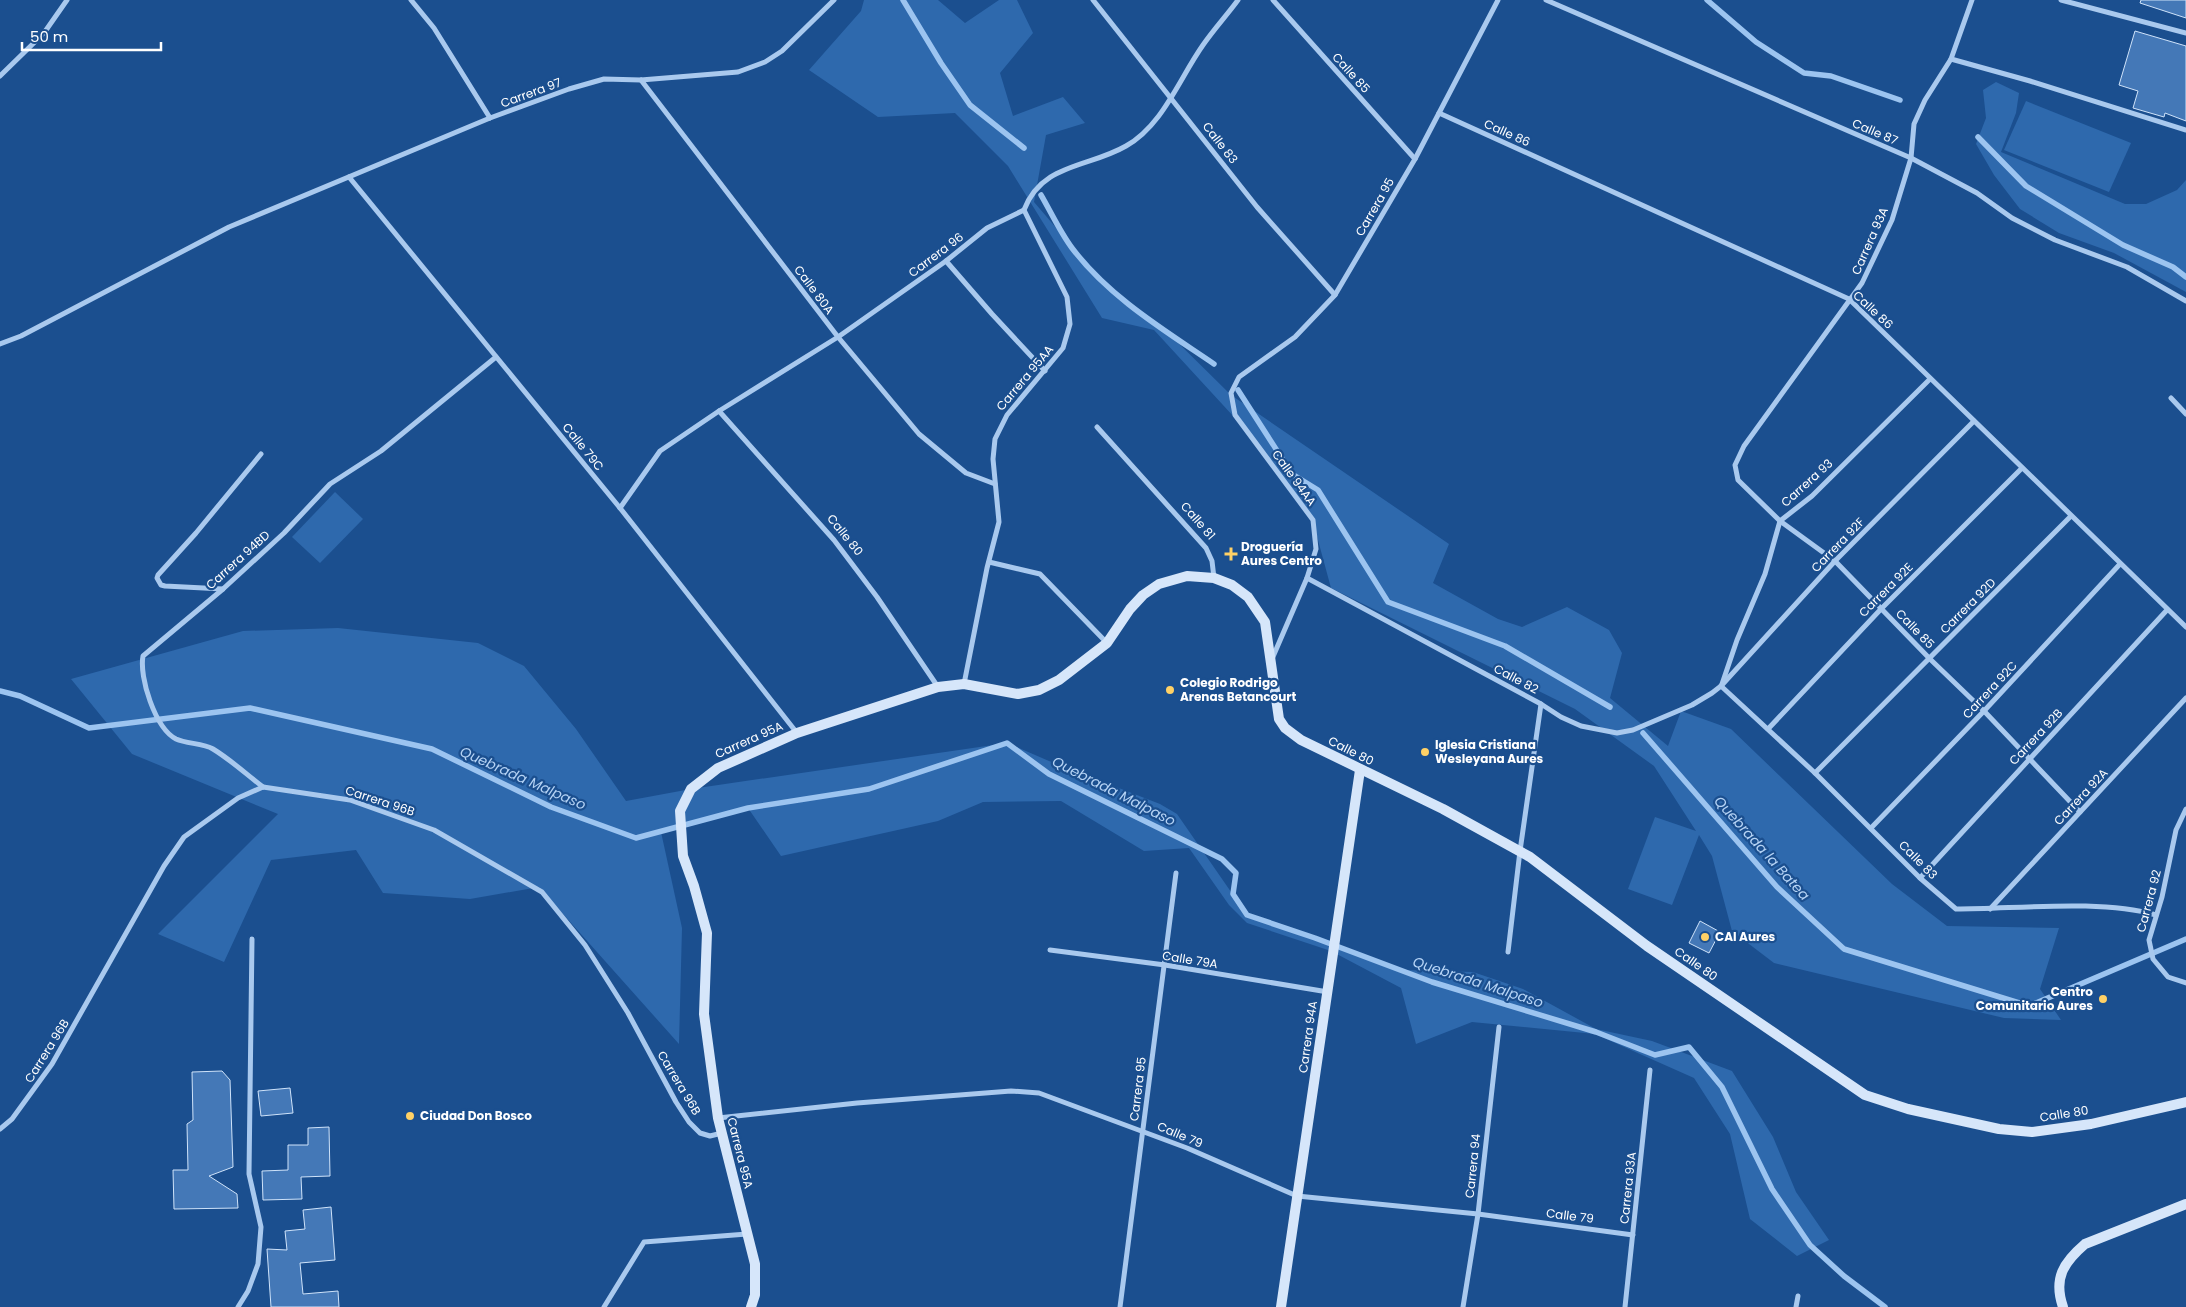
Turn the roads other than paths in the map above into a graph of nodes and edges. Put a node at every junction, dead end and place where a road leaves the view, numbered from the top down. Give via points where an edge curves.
1 (67, 0) edge
2 (411, 0) edge
3 (834, 0) edge
4 (1093, 0) edge
5 (1238, 0) edge
6 (1273, 0) edge
7 (1498, 0) edge
8 (1546, 0) edge
9 (1972, 0) edge
10 (2061, 0) edge
11 (2186, 33) edge
12 (1951, 59) junction
13 (0, 76) edge
14 (641, 80) junction
15 (1170, 96) junction
16 (1439, 113) junction
17 (490, 118) junction
18 (2186, 130) edge
19 (1911, 158) junction
20 (1415, 159) junction
21 (349, 177) junction
22 (1024, 210) junction
23 (946, 261) junction
24 (1335, 295) junction
25 (1849, 299) junction
26 (2186, 301) edge
27 (838, 337) junction
28 (0, 344) edge
29 (496, 357) junction
30 (1045, 371) junction
31 (1930, 379) junction
32 (1232, 393) joint
33 (2171, 398) dead end
34 (719, 410) junction
35 (2186, 414) edge
36 (1974, 421) junction
37 (1097, 427) dead end
38 (261, 454) dead end
39 (1735, 465) joint
40 (2022, 468) junction
41 (995, 484) junction
42 (620, 508) junction
43 (2071, 516) junction
44 (1780, 521) junction
45 (1835, 561) junction
46 (989, 562) junction
47 (2120, 564) junction
48 (1214, 578) junction
49 (1308, 578) junction
50 (223, 589) junction
51 (1881, 609) junction
52 (2167, 610) junction
53 (2186, 627) edge
54 (1106, 643) junction
55 (1930, 659) junction
56 (1271, 663) junction
57 (964, 684) junction
58 (1721, 686) junction
59 (938, 687) junction
60 (2186, 698) edge
61 (1541, 704) junction
62 (1984, 711) junction
63 (1768, 729) junction
64 (797, 733) junction
65 (2030, 759) junction
66 (1360, 770) junction
67 (1815, 772) junction
68 (263, 787) junction
69 (2186, 809) edge
70 (2080, 812) junction
71 (1872, 827) junction
72 (1520, 851) junction
73 (1176, 873) dead end
74 (1920, 878) junction
75 (1990, 909) junction
76 (2156, 915) junction
77 (252, 939) dead end
78 (1050, 950) dead end
79 (1508, 952) dead end
80 (1164, 966) junction
81 (2186, 983) edge
82 (1328, 992) junction
83 (1499, 1026) dead end
84 (1650, 1070) dead end
85 (2186, 1102) edge
86 (718, 1118) junction
87 (0, 1129) edge
88 (1143, 1131) junction
89 (722, 1133) junction
90 (1297, 1196) junction
91 (2186, 1204) edge
92 (1478, 1214) junction
93 (748, 1234) junction
94 (1633, 1234) junction
95 (1798, 1296) dead end
96 (238, 1307) edge
97 (604, 1307) edge
98 (751, 1307) edge
99 (1120, 1307) edge
100 (1281, 1307) edge
101 (1463, 1307) edge
102 (1625, 1307) edge
103 (1796, 1307) edge
104 (2063, 1307) edge

1 - 13 street via 44,33
2 - 17 street via 434,28
3 - 14 street, Carrera 97 via 782,51 765,62 738,72
4 - 15 street, Calle 83
5 - 15 street via 1203,44
6 - 20 street, Calle 85
7 - 16 street, Carrera 95
8 - 19 street, Calle 87
9 - 12 street, Carrera 93A
10 - 11 street
12 - 18 street via 2030,80
12 - 19 street, Carrera 93A via 1914,124
14 - 17 street, Carrera 97 via 604,79
14 - 27 street, Calle 80A
15 - 22 street via 1150,129 1125,147 1044,180 1030,195
15 - 24 street, Calle 83 via 1257,207
16 - 20 street, Carrera 95
16 - 25 street, Calle 86
17 - 21 street, Carrera 97
19 - 25 street, Carrera 93A via 1892,220 1862,283
19 - 26 street, Calle 87 via 1977,193 2012,218 2055,240 2127,267
20 - 24 street, Carrera 95
21 - 28 street, Carrera 97 via 229,227
21 - 29 street, Calle 79C
22 - 23 street, Carrera 96 via 987,228
22 - 30 street, Carrera 95AA via 1067,297 1070,324 1063,348
23 - 27 street, Carrera 96
23 - 30 street
24 - 32 street, Carrera 95 via 1295,337 1239,377
25 - 31 street, Calle 86
25 - 39 street, Carrera 93A via 1744,446
27 - 34 street, Carrera 96
27 - 41 street, Calle 80A via 919,434 966,473
29 - 42 street, Calle 79C
29 - 50 street, Carrera 94BD via 381,451 330,484 284,533
30 - 41 street, Carrera 95AA via 1000,425 993,459
31 - 36 street, Calle 86
31 - 44 street, Carrera 93 via 1812,496
32 - 49 street, Calle 94AA via 1235,415 1313,520 1316,549
33 - 35 street
34 - 42 street, Carrera 96 via 660,451
34 - 59 street, Calle 80 via 834,540
36 - 40 street, Calle 86
36 - 45 street, Carrera 92F
37 - 48 street, Calle 81 via 1206,548
38 - 50 street via 157,578 164,586
39 - 44 street, Calle 85 via 1738,480
40 - 43 street, Calle 86
40 - 51 street, Carrera 92E
41 - 46 street, Carrera 95AA via 999,522
42 - 64 street, Calle 79C
43 - 47 street, Calle 86
43 - 55 street, Carrera 92D
44 - 45 street, Calle 85
44 - 58 street, Carrera 93 via 1765,574 1736,640
45 - 51 street, Calle 85
45 - 58 street, Carrera 92F
46 - 54 street via 1040,574
46 - 57 street, Carrera 95AA
47 - 52 street, Calle 86
47 - 62 street, Carrera 92C
48 - 54 street, Carrera 95A via 1187,576 1159,584 1130,609
48 - 56 street via 1232,585 1248,597 1265,622
49 - 56 street, Calle 94AA
49 - 61 street, Calle 82
50 - 68 street, Carrera 94BD via 154,645 143,656 142,665 155,716 167,731 175,738 212,748
51 - 55 street, Calle 85
51 - 63 street, Carrera 92E
52 - 53 street, Calle 86
52 - 65 street, Carrera 92B
54 - 57 street, Carrera 95A via 1059,680 1039,690 1018,694
55 - 62 street, Calle 85
55 - 67 street, Carrera 92D
56 - 66 street, Calle 80 via 1275,704 1284,728
57 - 59 street, Carrera 95A
58 - 61 street, Calle 82 via 1692,705 1633,730 1617,733 1581,726
58 - 63 street, Calle 83
59 - 64 street, Carrera 95A
60 - 70 street, Carrera 92A
61 - 72 street
62 - 65 street, Calle 85
62 - 71 street, Carrera 92C
63 - 67 street, Calle 83
64 - 86 street, Carrera 95A via 718,768 691,789 680,812 683,856 707,933 704,1014
65 - 70 street, Calle 85
65 - 74 street, Carrera 92B
66 - 72 street, Calle 80 via 1443,809
66 - 82 street, Carrera 94A
67 - 71 street, Calle 83
68 - 87 street, Carrera 96B via 238,798 184,837 164,866 52,1064 12,1119
68 - 89 street, Carrera 96B via 350,800 434,830 542,892 585,945 628,1013 689,1122 700,1133 710,1136
69 - 76 street, Carrera 92 via 2176,830
70 - 75 street, Carrera 92A
71 - 74 street, Calle 83
72 - 79 street
72 - 85 street, Calle 80 via 1646,946 1864,1095 1917,1111 2000,1129 2032,1132 2091,1124
73 - 80 street, Carrera 95
74 - 75 street, Calle 83 via 1956,910
75 - 76 street, Calle 83 via 2084,907 2138,910
76 - 81 street, Carrera 92 via 2148,940 2153,959 2168,977
77 - 96 street via 249,1174 261,1226 258,1264
78 - 80 street, Calle 79A
80 - 82 street, Calle 79A
80 - 88 street, Carrera 95
82 - 90 street, Carrera 94A
83 - 92 street, Carrera 94
84 - 94 street, Carrera 93A
86 - 88 street, Calle 79 via 1010,1091 1039,1093
86 - 89 street, Carrera 95A
88 - 90 street, Calle 79
88 - 99 street, Carrera 95
89 - 93 street, Carrera 95A
90 - 92 street, Calle 79
90 - 100 street, Carrera 94A
91 - 104 street via 2103,1236 2079,1249 2065,1266 2059,1280
92 - 94 street, Calle 79
92 - 101 street, Carrera 94
93 - 97 street via 644,1242
93 - 98 street, Carrera 95A via 756,1264 755,1295
94 - 102 street, Carrera 93A
95 - 103 street

